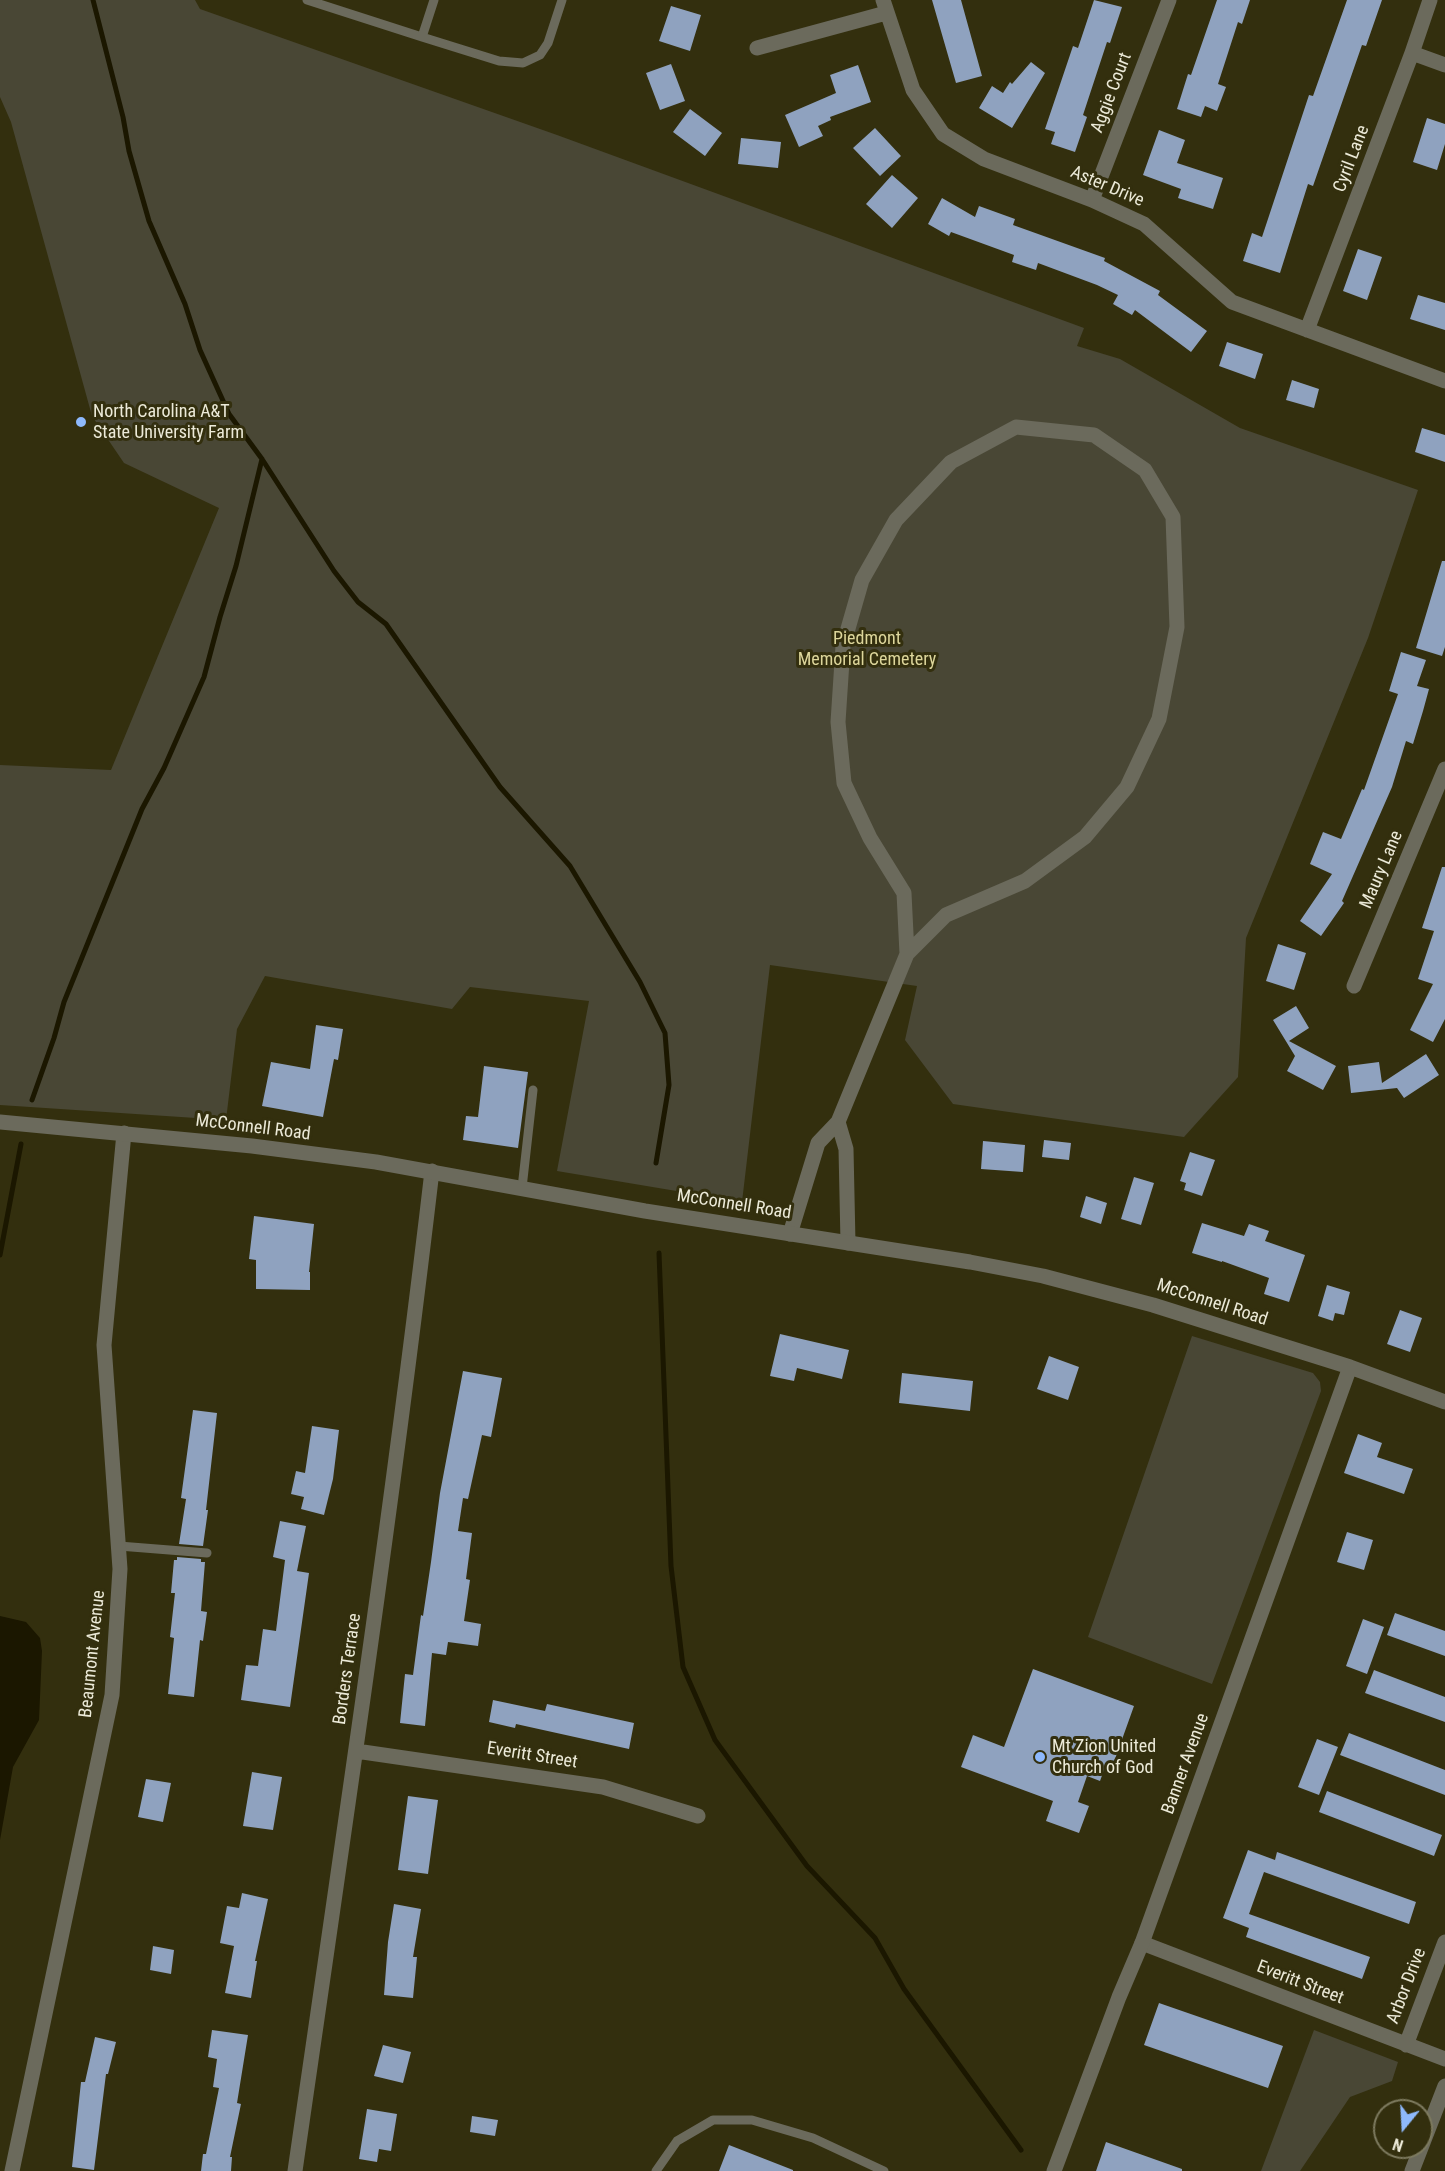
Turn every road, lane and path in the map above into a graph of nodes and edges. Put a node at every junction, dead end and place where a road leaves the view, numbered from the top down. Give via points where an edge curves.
1 (307, 0) edge
2 (434, 0) edge
3 (562, 0) edge
4 (1169, 0) edge
5 (1430, 0) edge
6 (884, 6) edge
7 (422, 37) junction
8 (757, 48) dead end
9 (1412, 53) junction
10 (1445, 65) edge
11 (1092, 200) junction
12 (1308, 330) junction
13 (1445, 381) edge
14 (1445, 769) edge
15 (907, 954) junction
16 (1354, 986) dead end
17 (533, 1090) dead end
18 (0, 1122) edge
19 (838, 1122) junction
20 (124, 1133) junction
21 (432, 1172) junction
22 (522, 1188) junction
23 (790, 1234) junction
24 (848, 1243) junction
25 (1350, 1367) junction
26 (1445, 1402) edge
27 (119, 1546) junction
28 (207, 1553) dead end
29 (356, 1751) junction
30 (698, 1816) dead end
31 (1445, 1942) edge
32 (1142, 1943) junction
33 (1406, 2044) junction
34 (1445, 2059) edge
35 (1445, 2086) edge
36 (868, 2168) edge
37 (12, 2171) edge
38 (295, 2171) edge
39 (656, 2171) edge
40 (884, 2171) edge
41 (1054, 2171) edge
42 (1412, 2171) edge

1 - 7 lane
2 - 7 lane
3 - 7 lane via 548,43 540,55 523,63 499,61
4 - 11 street, Aggie Court
5 - 9 street, Cyril Lane
6 - 8 street
6 - 11 street, Aster Drive via 913,90 943,134 984,159
9 - 10 street
9 - 12 street, Cyril Lane
11 - 12 street, Aster Drive via 1143,224 1232,302
12 - 13 street, Aster Drive
14 - 16 street, Maury Lane
15 - 15 street via 946,915 1025,881 1085,837 1126,787 1159,719 1177,627 1173,517 1144,470 1094,435 1016,427 951,462 896,520 862,580 843,646 838,722 844,783 870,838 904,893
15 - 19 street
17 - 22 lane
18 - 20 street, McConnell Road
19 - 23 street via 818,1143
19 - 24 street via 846,1149
20 - 21 street, McConnell Road via 252,1146
20 - 27 street, Beaumont Avenue via 104,1345
21 - 22 street, McConnell Road
21 - 29 street, Borders Terrace
22 - 23 street, McConnell Road
23 - 24 street, McConnell Road
24 - 25 street, McConnell Road via 981,1264 1114,1293
25 - 26 street, McConnell Road
25 - 32 street, Banner Avenue
27 - 28 lane
27 - 37 street, Beaumont Avenue via 112,1695
29 - 30 street, Everitt Street via 603,1787
29 - 38 street, Borders Terrace
31 - 33 street, Arbor Drive
32 - 33 street, Everitt Street
32 - 41 street, Banner Avenue
33 - 34 street, Everitt Street
35 - 42 street
36 - 39 lane via 813,2138 752,2120 712,2120 677,2141
36 - 40 lane

